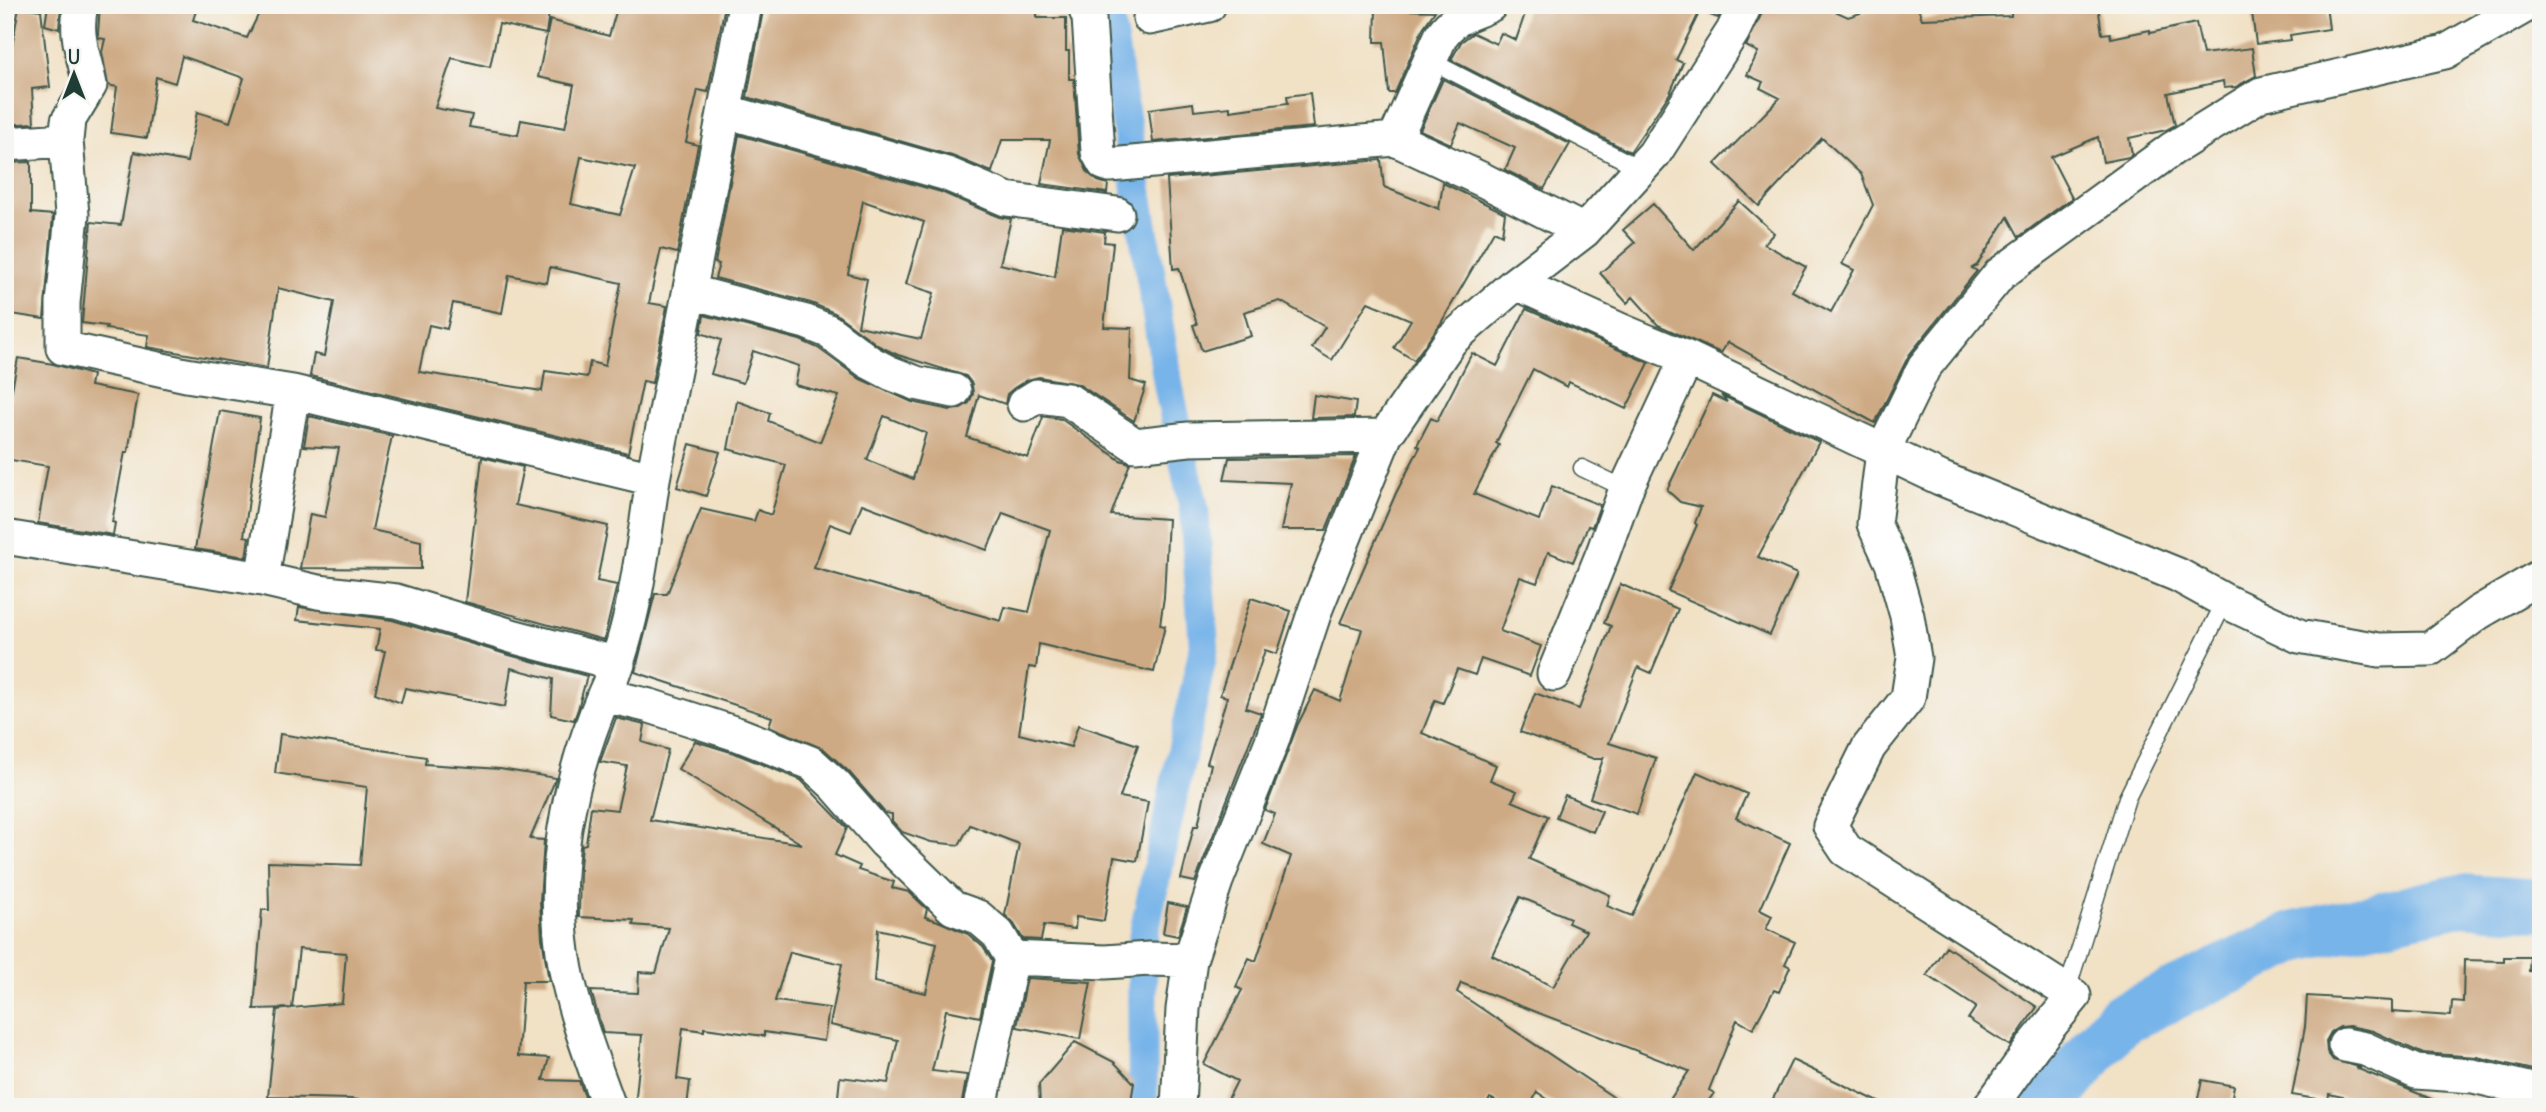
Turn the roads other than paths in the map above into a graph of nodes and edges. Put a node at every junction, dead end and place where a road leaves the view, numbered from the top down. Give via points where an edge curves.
1 (81, 5) edge
2 (745, 5) edge
3 (1084, 5) edge
4 (1209, 5) edge
5 (1490, 5) edge
6 (1745, 5) edge
7 (2527, 5) edge
8 (1150, 18) dead end
9 (1431, 61) junction
10 (725, 111) junction
11 (1395, 139) junction
12 (66, 140) junction
13 (5, 144) edge
14 (1641, 169) junction
15 (1117, 214) dead end
16 (1584, 231) junction
17 (1516, 283) junction
18 (691, 292) junction
19 (1687, 358) junction
20 (954, 391) dead end
21 (293, 392) junction
22 (1024, 404) dead end
23 (1385, 436) junction
24 (1883, 451) junction
25 (1582, 468) dead end
26 (653, 479) junction
27 (1626, 489) junction
28 (5, 537) edge
29 (2541, 576) edge
30 (262, 579) junction
31 (2225, 601) junction
32 (618, 664) junction
33 (1554, 674) dead end
34 (604, 695) junction
35 (1013, 958) junction
36 (1190, 960) junction
37 (2067, 990) junction
38 (2345, 1045) dead end
39 (2541, 1092) edge
40 (609, 1107) edge
41 (981, 1107) edge
42 (1178, 1107) edge
43 (1990, 1107) edge

1 - 12 street via 78,40 90,85 68,121
2 - 10 street
3 - 11 street via 1089,18 1098,152 1104,163
4 - 8 street
5 - 9 street via 1450,23
6 - 14 street via 1687,103
7 - 24 street via 2445,52 2261,94 2172,149 2000,274 1924,367
9 - 11 street
9 - 14 lane
10 - 15 street via 947,174 1006,199
10 - 18 street
11 - 16 street
12 - 13 street
12 - 21 street via 72,215 63,348
14 - 16 street
16 - 17 street
17 - 19 street
17 - 23 street via 1451,340
18 - 20 street via 806,322 828,331 890,373
18 - 26 street
19 - 24 street
19 - 27 street
21 - 26 street
21 - 30 street
22 - 23 street via 1037,396 1068,400 1135,445 1189,439
23 - 36 street via 1317,608
24 - 31 street via 2179,575
24 - 37 street via 1874,524 1892,563 1914,658 1908,698 1869,747 1830,826 1846,850
25 - 27 lane
26 - 32 street
27 - 33 street
28 - 30 street
29 - 31 street via 2478,613 2430,649 2379,650 2299,636
30 - 32 street via 318,592 396,601
31 - 37 lane via 2127,798
32 - 34 street
34 - 35 street via 740,735 811,763 953,908 978,916 998,934
34 - 40 street via 585,740 568,809 557,897 566,970
35 - 36 street
35 - 41 street
36 - 42 street
37 - 43 street via 2074,996
38 - 39 street via 2416,1072 2473,1076

